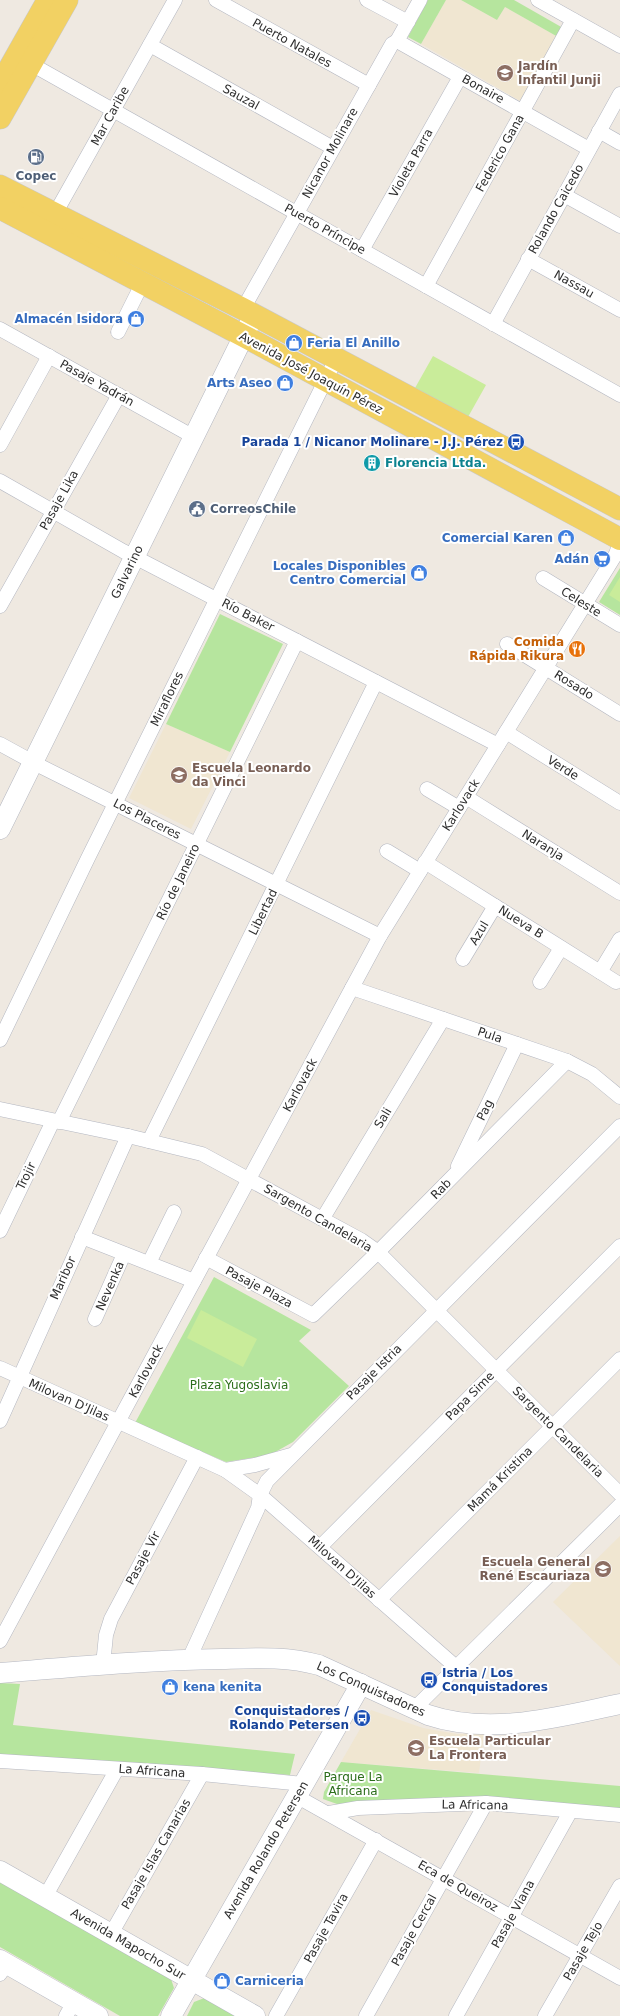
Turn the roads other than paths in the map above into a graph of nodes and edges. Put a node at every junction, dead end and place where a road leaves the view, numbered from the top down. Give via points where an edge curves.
1 (48, 0) edge
2 (67, 0) edge
3 (175, 0) edge
4 (216, 0) edge
5 (368, 0) edge
6 (420, 0) edge
7 (538, 0) edge
8 (574, 20) junction
9 (408, 22) junction
10 (397, 41) junction
11 (150, 45) junction
12 (620, 46) edge
13 (31, 64) junction
14 (460, 77) junction
15 (368, 86) junction
16 (2, 94) edge
17 (620, 94) edge
18 (113, 110) junction
19 (522, 112) junction
20 (599, 131) junction
21 (620, 142) edge
22 (333, 148) junction
23 (589, 149) junction
24 (0, 186) edge
25 (564, 195) junction
26 (0, 208) edge
27 (296, 213) junction
28 (49, 223) junction
29 (620, 226) edge
30 (362, 250) junction
31 (528, 259) junction
32 (142, 284) junction
33 (426, 286) junction
34 (620, 310) edge
35 (248, 312) junction
36 (493, 324) junction
37 (0, 328) edge
38 (118, 332) dead end
39 (243, 336) junction
40 (49, 356) junction
41 (336, 358) junction
42 (324, 380) junction
43 (119, 395) junction
44 (620, 395) edge
45 (443, 415) junction
46 (194, 437) junction
47 (430, 438) junction
48 (0, 445) edge
49 (0, 481) edge
50 (620, 509) edge
51 (53, 511) junction
52 (620, 540) edge
53 (135, 557) junction
54 (543, 578) dead end
55 (216, 599) junction
56 (585, 604) junction
57 (0, 606) edge
58 (620, 626) edge
59 (297, 641) junction
60 (507, 644) dead end
61 (546, 668) junction
62 (376, 682) junction
63 (620, 714) edge
64 (506, 732) junction
65 (0, 744) edge
66 (498, 745) junction
67 (33, 762) junction
68 (427, 789) dead end
69 (463, 802) junction
70 (115, 803) junction
71 (620, 803) edge
72 (0, 829) edge
73 (196, 844) junction
74 (387, 851) dead end
75 (423, 867) junction
76 (276, 884) junction
77 (620, 893) edge
78 (495, 906) junction
79 (380, 936) junction
80 (620, 939) edge
81 (561, 948) junction
82 (463, 959) dead end
83 (600, 972) junction
84 (540, 982) dead end
85 (616, 982) dead end
86 (352, 988) junction
87 (443, 1019) junction
88 (0, 1040) edge
89 (517, 1044) junction
90 (567, 1061) junction
91 (620, 1097) edge
92 (0, 1109) edge
93 (56, 1122) junction
94 (620, 1126) edge
95 (128, 1136) junction
96 (149, 1141) junction
97 (452, 1177) junction
98 (249, 1179) junction
99 (174, 1212) dead end
100 (323, 1218) junction
101 (0, 1231) edge
102 (82, 1237) junction
103 (620, 1246) edge
104 (378, 1252) junction
105 (124, 1254) junction
106 (206, 1258) junction
107 (149, 1263) junction
108 (194, 1281) junction
109 (436, 1310) junction
110 (313, 1315) joint
111 (95, 1319) dead end
112 (620, 1359) edge
113 (0, 1368) edge
114 (496, 1370) junction
115 (18, 1377) junction
116 (0, 1421) edge
117 (118, 1422) junction
118 (552, 1426) junction
119 (291, 1455) junction
120 (197, 1457) junction
121 (225, 1470) junction
122 (620, 1494) edge
123 (260, 1495) junction
124 (620, 1505) edge
125 (320, 1547) junction
126 (379, 1600) junction
127 (0, 1641) edge
128 (189, 1659) junction
129 (103, 1665) junction
130 (456, 1668) junction
131 (0, 1673) edge
132 (361, 1684) junction
133 (620, 1704) edge
134 (414, 1709) junction
135 (0, 1761) edge
136 (117, 1769) junction
137 (202, 1774) junction
138 (300, 1790) junction
139 (486, 1803) junction
140 (570, 1812) junction
141 (330, 1813) junction
142 (620, 1815) edge
143 (376, 1840) junction
144 (0, 1871) edge
145 (444, 1878) junction
146 (620, 1886) edge
147 (45, 1896) junction
148 (511, 1916) junction
149 (111, 1934) junction
150 (580, 1955) junction
151 (2, 1966) edge
152 (620, 1978) edge
153 (192, 1980) junction
154 (70, 2009) edge
155 (98, 2016) edge
156 (171, 2016) edge
157 (255, 2016) edge
158 (276, 2016) edge
159 (366, 2016) edge
160 (456, 2016) edge
161 (545, 2016) edge

1 - 16 main road
2 - 13 main road
3 - 11 street, Mar Caribe
4 - 15 street, Puerto Natales
5 - 9 street
6 - 9 street, Nicanor Molinare
7 - 8 street
8 - 12 street
8 - 19 street, Federico Gana
9 - 10 street, Nicanor Molinare
10 - 14 street, Bonaire
10 - 15 street, Nicanor Molinare via 392,44
11 - 18 street, Mar Caribe
11 - 22 street, Sauzal
13 - 16 main road
13 - 18 street, Puerto Príncipe
14 - 19 street, Bonaire
14 - 30 street, Violeta Parra
15 - 22 street, Nicanor Molinare
17 - 20 street, Rolando Caicedo
18 - 27 street, Puerto Príncipe
18 - 28 street, Mar Caribe
19 - 23 street, Bonaire
19 - 33 street, Federico Gana
20 - 21 street
20 - 23 street, Rolando Caicedo
22 - 27 street, Nicanor Molinare
23 - 25 street, Rolando Caicedo
24 - 28 main road, Avenida José Joaquín Pérez
25 - 29 street
25 - 31 street, Rolando Caicedo
26 - 28 main road, Avenida José Joaquín Pérez
27 - 30 street, Puerto Príncipe
27 - 35 street, Nicanor Molinare
28 - 32 main road, Avenida José Joaquín Pérez
28 - 35 main road, Avenida José Joaquín Pérez
30 - 33 street, Puerto Príncipe
31 - 34 street, Nassau
31 - 36 street, Rolando Caicedo
32 - 38 street
32 - 39 main road, Avenida José Joaquín Pérez
33 - 36 street, Puerto Príncipe
35 - 39 street, Galvarino
35 - 41 main road, Avenida José Joaquín Pérez
36 - 44 street, Puerto Príncipe
37 - 40 street, Pasaje Yadrán
39 - 42 main road, Avenida José Joaquín Pérez
39 - 46 street, Galvarino
40 - 43 street, Pasaje Yadrán
40 - 48 street
41 - 42 street, Miraflores
41 - 45 main road, Avenida José Joaquín Pérez
42 - 47 main road, Avenida José Joaquín Pérez
42 - 55 street, Miraflores
43 - 46 street, Pasaje Yadrán
43 - 51 street, Pasaje Lika
45 - 47 main road
45 - 50 main road, Avenida José Joaquín Pérez
46 - 53 street, Galvarino
47 - 52 main road, Avenida José Joaquín Pérez
49 - 51 street, Río Baker
51 - 53 street, Río Baker
51 - 57 street, Pasaje Lika
52 - 56 street, Karlovack via 616,554
53 - 55 street, Río Baker
53 - 67 street, Galvarino
54 - 56 street, Celeste
55 - 59 street, Río Baker
55 - 70 street, Miraflores
56 - 58 street, Celeste
56 - 61 street, Karlovack
59 - 62 street, Río Baker
59 - 73 street, Río de Janeiro
60 - 61 street, Rosado
61 - 63 street, Rosado
61 - 64 street, Karlovack
62 - 66 street, Río Baker
62 - 76 street, Libertad
64 - 66 street, Karlovack
64 - 71 street, Verde
65 - 67 street, Los Placeres
66 - 69 street, Karlovack
67 - 70 street, Los Placeres
67 - 72 street, Galvarino
68 - 69 street, Naranja
69 - 75 street, Karlovack
69 - 77 street, Naranja
70 - 73 street, Los Placeres
70 - 88 street, Miraflores
73 - 76 street, Los Placeres
73 - 93 street, Río de Janeiro
74 - 75 street, Nueva B
75 - 78 street, Nueva B
75 - 79 street, Karlovack
76 - 79 street, Los Placeres
76 - 96 street, Libertad
78 - 81 street, Nueva B
78 - 82 street, Azul
79 - 86 street, Karlovack
80 - 83 street
81 - 83 street, Nueva B
81 - 84 street
83 - 85 street, Nueva B
86 - 87 street, Pula
86 - 98 street, Karlovack
87 - 89 street, Pula
87 - 100 street, Sali
89 - 90 street, Pula
89 - 97 street, Pag
90 - 91 street, Pula via 592,1074
90 - 97 street, Rab
92 - 93 street, Sargento Candelaria
93 - 95 street, Sargento Candelaria
93 - 101 street, Trojir
94 - 109 street, Pasaje Istria
95 - 96 street, Sargento Candelaria
95 - 102 street, Maribor
96 - 98 street, Sargento Candelaria via 202,1154
97 - 104 street, Rab
98 - 100 street, Sargento Candelaria
98 - 106 street, Karlovack
99 - 107 street
100 - 104 street, Sargento Candelaria
102 - 105 street, Nevenka
102 - 115 street, Maribor
103 - 114 street, Papa Sime
104 - 109 street, Sargento Candelaria
104 - 110 street, Rab
105 - 107 street, Nevenka
105 - 111 street, Nevenka
106 - 108 street, Karlovack
106 - 110 street, Pasaje Plaza
107 - 108 street, Nevenka
108 - 117 street, Karlovack
109 - 114 street, Sargento Candelaria
109 - 119 street, Pasaje Istria
112 - 118 street, Mamá Kristina
113 - 115 street, Milovan D'Jilas
114 - 118 street, Sargento Candelaria
114 - 125 street, Papa Sime
115 - 116 street, Maribor
115 - 117 street, Milovan D'Jilas
117 - 120 street, Milovan D'Jilas
117 - 127 street, Karlovack
118 - 122 street, Sargento Candelaria
118 - 126 street, Mamá Kristina
119 - 121 street
119 - 123 street, Pasaje Istria via 267,1481
120 - 121 street, Milovan D'Jilas
120 - 129 street, Pasaje Vir via 111,1619 106,1635
121 - 123 street, Milovan D'Jilas
123 - 125 street, Milovan D'Jilas
123 - 128 street, Pasaje Istria via 258,1508
124 - 130 street
125 - 126 street, Milovan D'Jilas
126 - 130 street, Milovan D'Jilas
128 - 129 street, Los Conquistadores
128 - 132 street, Los Conquistadores via 273,1658 306,1661
129 - 131 street, Los Conquistadores
130 - 134 street
132 - 134 street, Los Conquistadores
132 - 138 street, Avenida Rolando Petersen
133 - 134 street, Los Conquistadores via 544,1720 498,1724 470,1724 443,1720
135 - 136 street, La Africana
136 - 137 street, La Africana
136 - 147 street
137 - 138 street, La Africana
137 - 149 street, Pasaje Islas Canarias
138 - 141 street, Eca de Queiroz
138 - 153 street, Avenida Rolando Petersen
139 - 140 street, La Africana
139 - 141 street, La Africana via 358,1808
139 - 145 street, Pasaje Cercal
140 - 142 street, La Africana
140 - 148 street, Pasaje Viana
141 - 143 street, Eca de Queiroz
143 - 145 street, Eca de Queiroz
143 - 158 street, Pasaje Tavira
144 - 147 street, Avenida Mapocho Sur
145 - 148 street, Eca de Queiroz
145 - 159 street, Pasaje Cercal
146 - 150 street, Pasaje Tejo
147 - 149 street, Avenida Mapocho Sur
148 - 150 street, Eca de Queiroz
148 - 160 street, Pasaje Viana
149 - 153 street, Avenida Mapocho Sur
150 - 152 street, Eca de Queiroz
150 - 161 street, Pasaje Tejo
151 - 154 street
153 - 156 street, Avenida Rolando Petersen
153 - 157 street, Avenida Mapocho Sur
154 - 155 street

